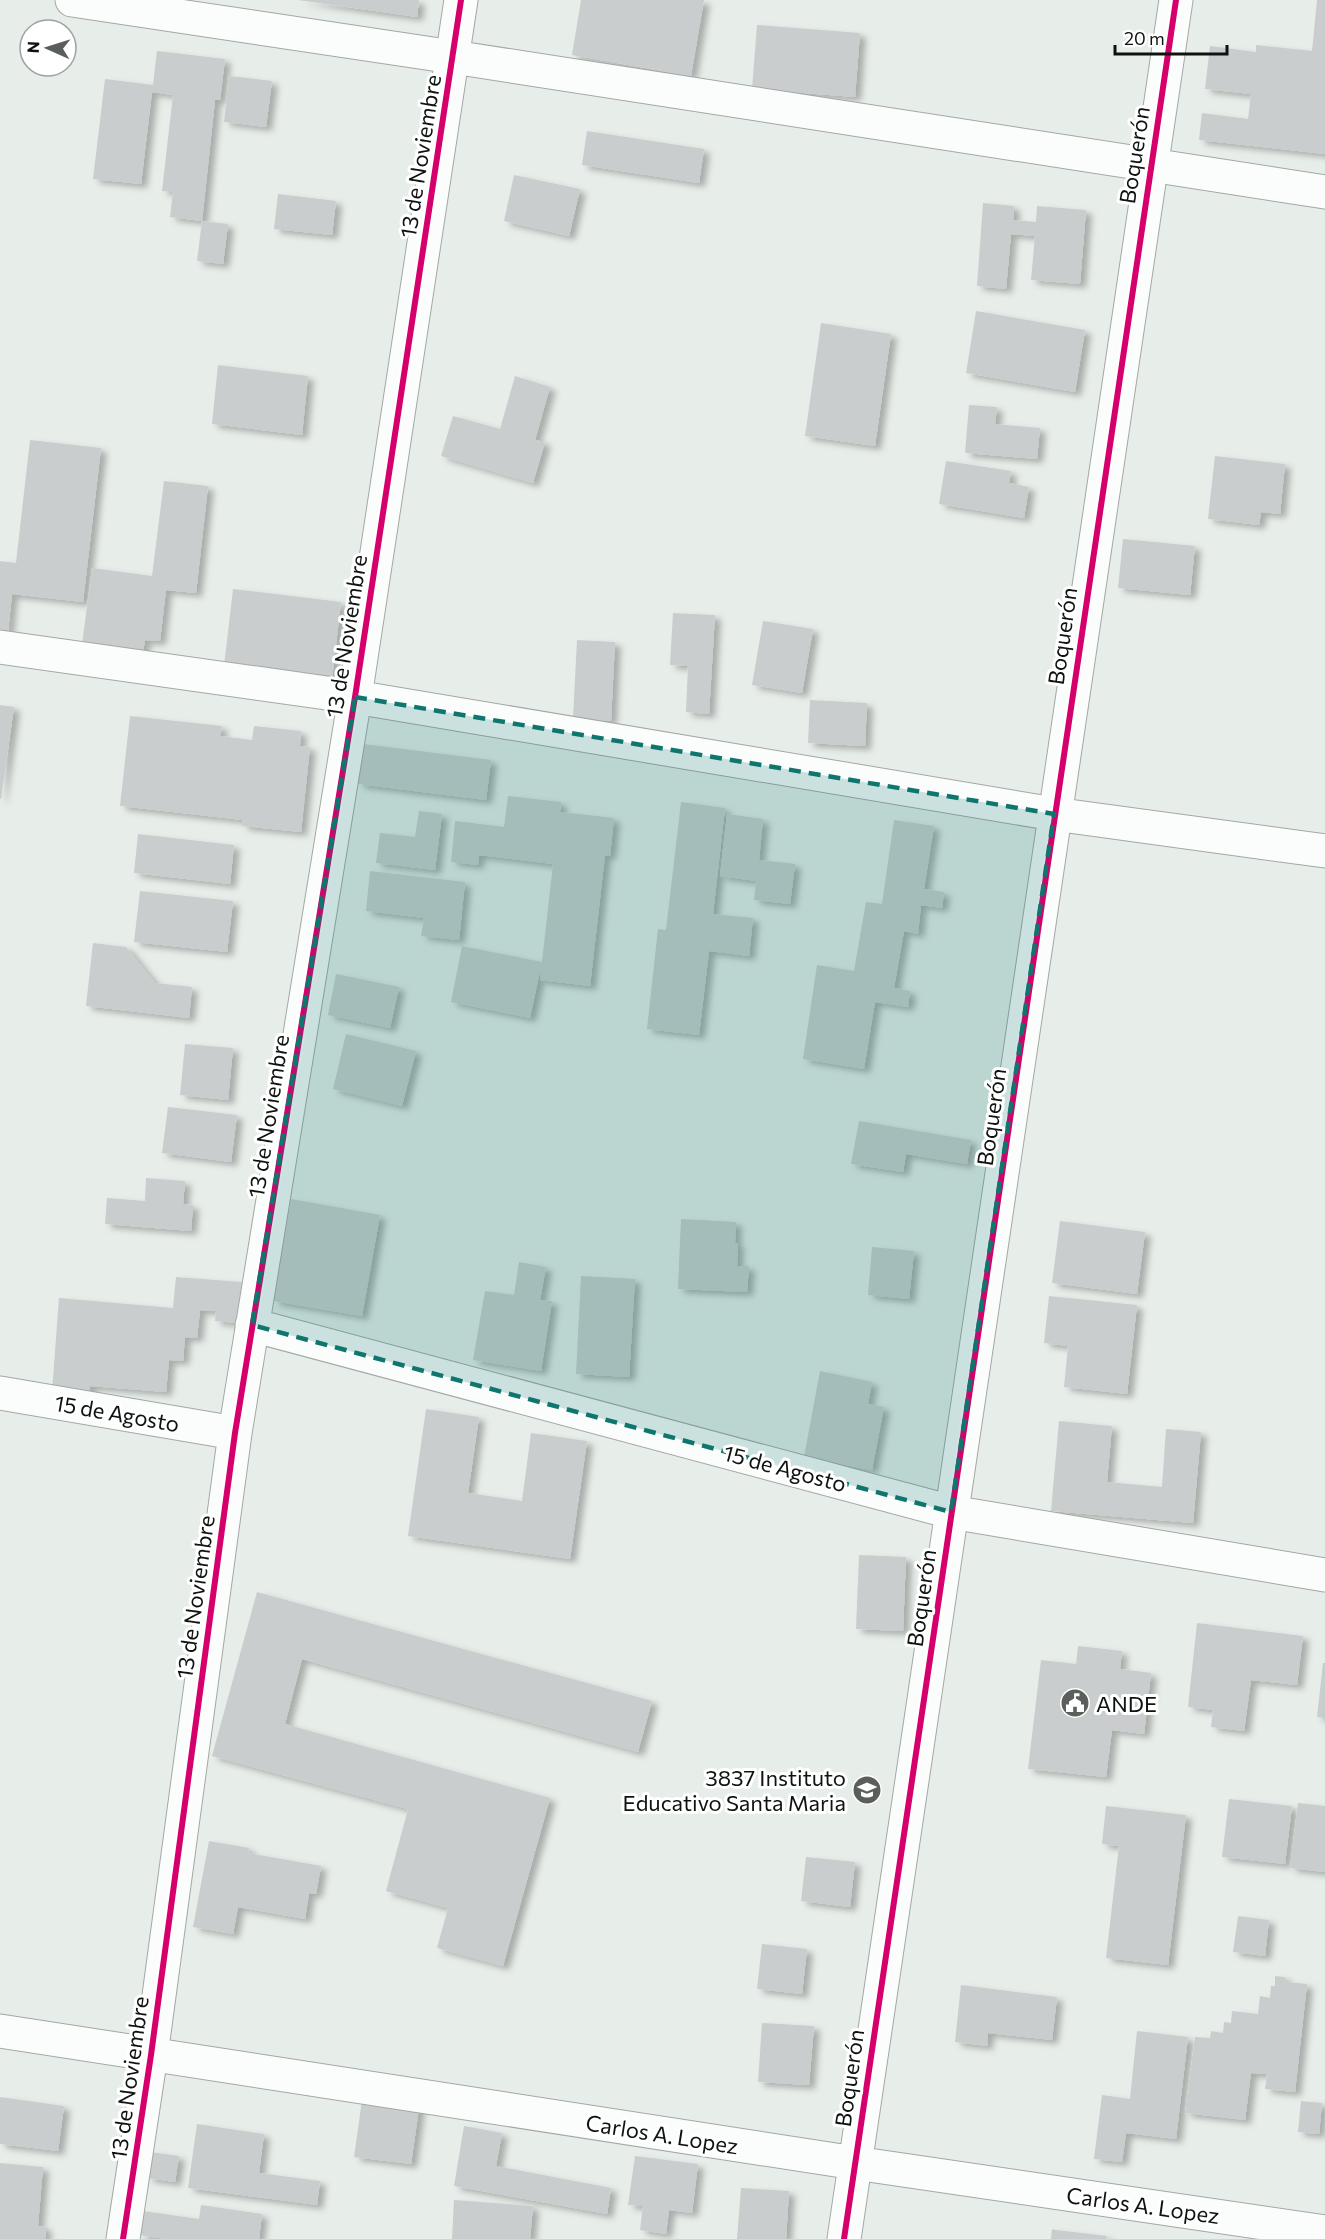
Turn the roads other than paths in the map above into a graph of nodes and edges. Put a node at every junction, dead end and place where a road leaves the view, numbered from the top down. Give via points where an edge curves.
1 (72, 0) edge
2 (461, 0) edge
3 (1176, 0) edge
4 (453, 57) junction
5 (1150, 166) junction
6 (1325, 192) edge
7 (0, 647) edge
8 (355, 697) junction
9 (1054, 814) junction
10 (1325, 850) edge
11 (252, 1325) junction
12 (0, 1393) edge
13 (235, 1433) junction
14 (951, 1512) junction
15 (1325, 1575) edge
16 (0, 2031) edge
17 (151, 2055) junction
18 (855, 2163) junction
19 (1325, 2232) edge
20 (123, 2239) edge
21 (844, 2239) edge

1 - 4 street
2 - 4 street, 13 de Noviembre
3 - 5 street, Boquerón
4 - 5 street
4 - 8 street, 13 de Noviembre
5 - 6 street
5 - 9 street, Boquerón
7 - 8 street
8 - 9 street
8 - 11 street, 13 de Noviembre
9 - 10 street
9 - 14 street, Boquerón
11 - 13 street, 13 de Noviembre
11 - 14 street, 15 de Agosto
12 - 13 street, 15 de Agosto
13 - 17 street, 13 de Noviembre
14 - 15 street, 15 de Agosto
14 - 18 street, Boquerón
16 - 17 street, Carlos A. Lopez
17 - 18 street, Carlos A. Lopez
17 - 20 street, 13 de Noviembre
18 - 19 street, Carlos A. Lopez
18 - 21 street, Boquerón

